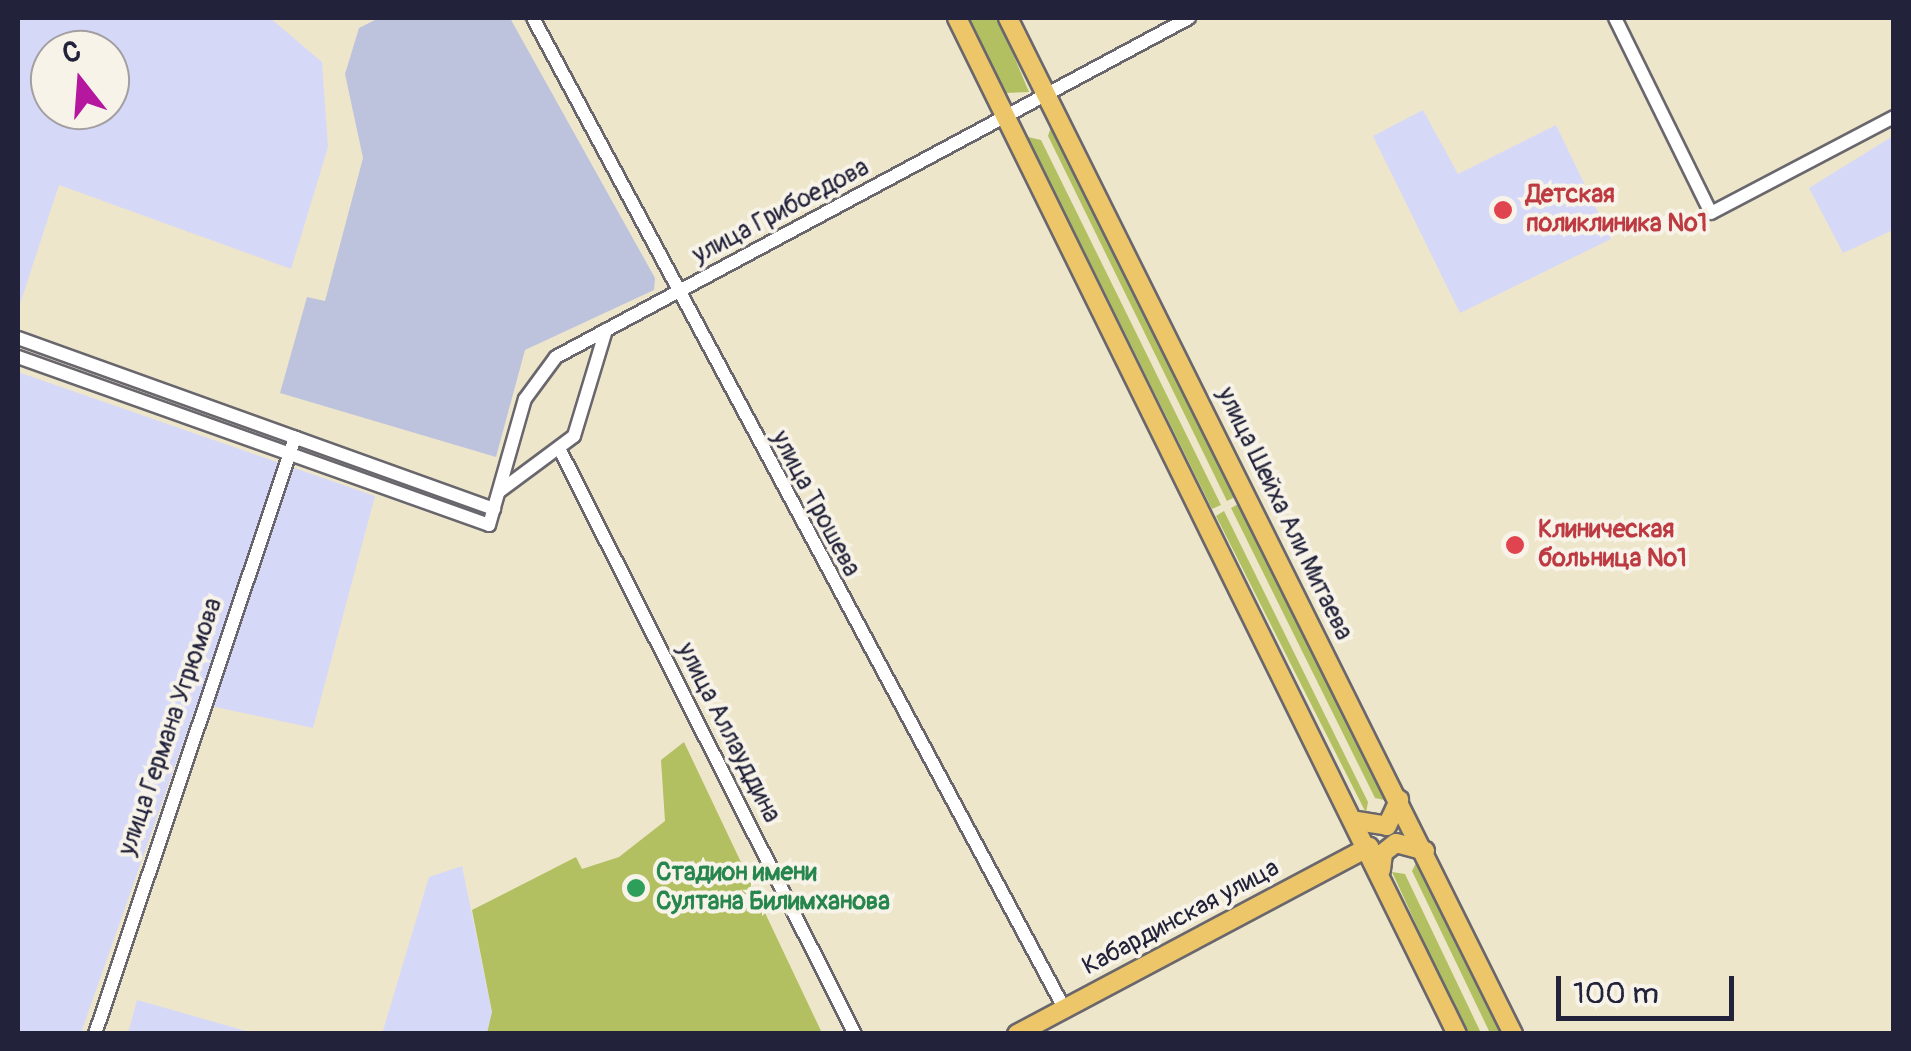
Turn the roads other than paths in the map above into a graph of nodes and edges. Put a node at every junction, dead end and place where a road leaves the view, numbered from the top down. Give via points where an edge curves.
1 (534, 18) edge
2 (957, 18) edge
3 (1008, 18) edge
4 (1189, 18) edge
5 (1615, 18) edge
6 (1046, 94) junction
7 (1007, 116) junction
8 (1894, 117) edge
9 (678, 292) junction
10 (607, 328) junction
11 (18, 338) edge
12 (18, 357) edge
13 (295, 438) junction
14 (561, 452) junction
15 (290, 454) junction
16 (499, 493) junction
17 (494, 510) junction
18 (1399, 800) junction
19 (1356, 821) junction
20 (1369, 847) junction
21 (1424, 851) junction
22 (1382, 872) junction
23 (1064, 1008) junction
24 (95, 1034) edge
25 (855, 1034) edge
26 (1017, 1034) edge
27 (1456, 1034) edge
28 (1513, 1034) edge

1 - 9 street, улица Трошева
2 - 7 main road
3 - 6 main road, улица Шейха Али Митаева
4 - 6 street, улица Грибоедова
5 - 8 street via 1711,212
6 - 7 street, улица Грибоедова
6 - 18 main road, улица Шейха Али Митаева
7 - 9 street, улица Грибоедова
7 - 19 main road
9 - 10 street, улица Грибоедова
9 - 23 street, улица Трошева
10 - 14 street
10 - 16 street, улица Грибоедова via 533,380
11 - 13 street
12 - 15 street
13 - 15 street, улица Германа Угрюмова
13 - 17 street
14 - 16 street
14 - 25 street, улица Аллауддина
15 - 17 street, улица Грибоедова via 489,526
15 - 24 street, улица Германа Угрюмова
16 - 17 street, улица Грибоедова
18 - 19 main road via 1388,826
18 - 21 main road, улица Шейха Али Митаева
19 - 20 main road
20 - 22 main road
20 - 23 main road, Кабардинская улица
21 - 22 main road via 1388,848
21 - 28 main road, улица Шейха Али Митаева
22 - 27 main road
23 - 26 main road, Кабардинская улица

